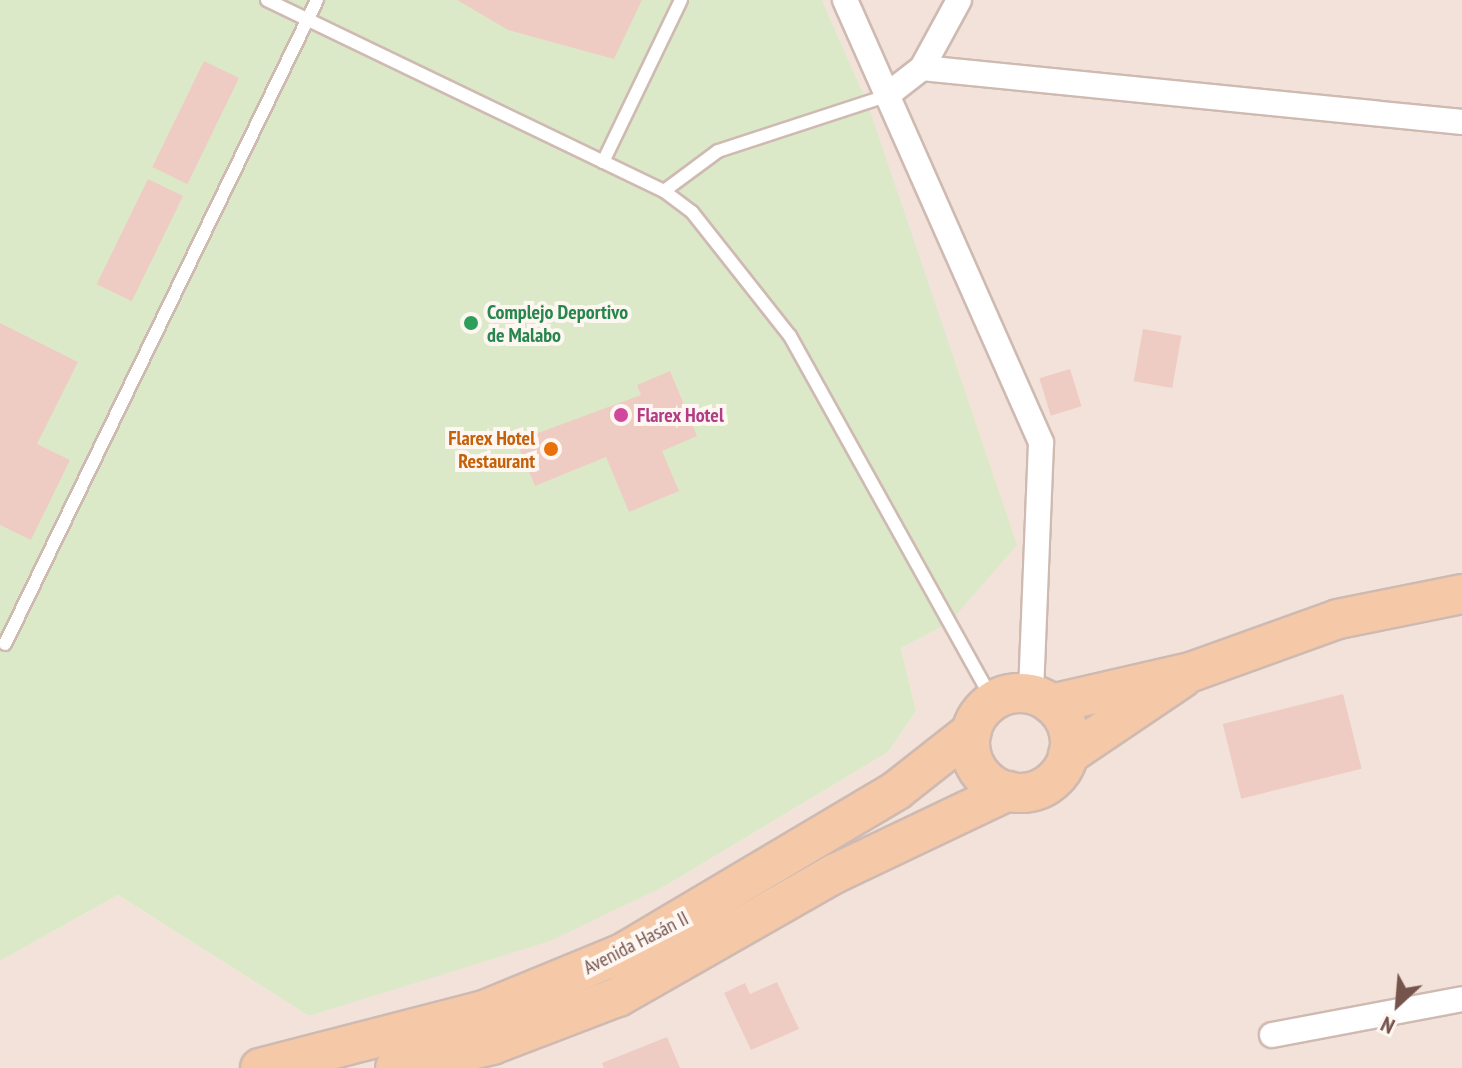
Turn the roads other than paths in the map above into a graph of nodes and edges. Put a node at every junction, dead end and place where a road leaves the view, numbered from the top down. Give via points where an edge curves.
1 (267, 0) edge
2 (317, 0) edge
3 (681, 0) edge
4 (845, 0) edge
5 (959, 0) edge
6 (307, 21) junction
7 (922, 68) junction
8 (886, 96) junction
9 (1462, 122) edge
10 (603, 162) junction
11 (664, 191) junction
12 (1462, 594) edge
13 (5, 644) dead end
14 (1191, 672) junction
15 (1041, 700) junction
16 (982, 716) junction
17 (1068, 755) junction
18 (1008, 791) junction
19 (1462, 999) edge
20 (1272, 1035) dead end
21 (260, 1068) edge
22 (395, 1068) edge

1 - 6 lane
2 - 6 lane
3 - 10 lane
4 - 8 street
5 - 7 street
6 - 10 lane
6 - 13 lane
7 - 8 street
7 - 9 street
8 - 11 lane via 718,151
8 - 15 street via 1041,443
10 - 11 lane
11 - 16 lane via 724,244 790,336
12 - 14 main road via 1338,619
14 - 15 main road
14 - 17 main road
15 - 16 main road
15 - 17 main road via 1069,732
16 - 18 main road via 980,773
16 - 21 main road, Avenida Hasán II via 897,790 623,953 484,1010
17 - 18 main road via 1050,782
18 - 22 main road, Avenida Hasán II via 834,874 618,997 492,1045
19 - 20 street

